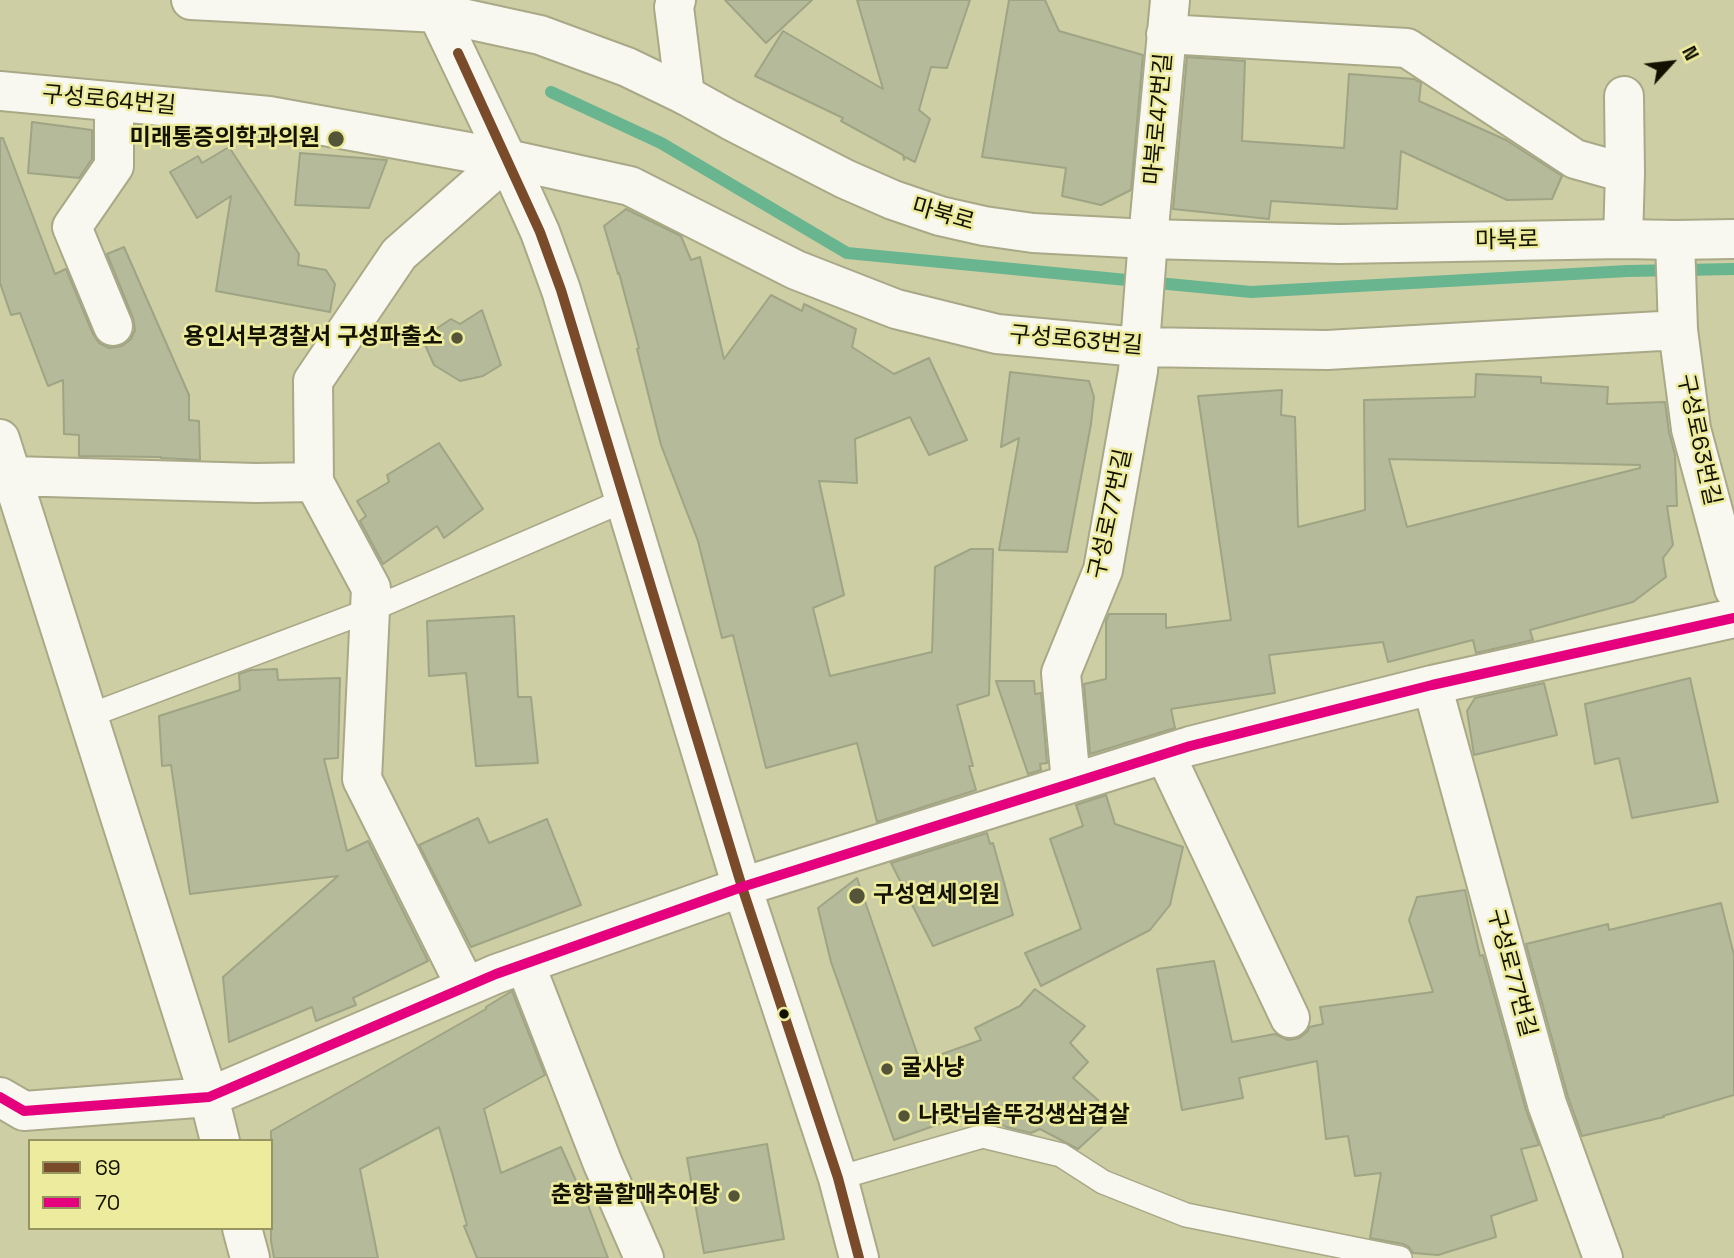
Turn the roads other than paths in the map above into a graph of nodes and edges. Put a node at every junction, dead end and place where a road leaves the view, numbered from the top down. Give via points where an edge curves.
1 (191, 0) edge
2 (676, 0) edge
3 (435, 7) edge
4 (1168, 17) edge
5 (0, 91) edge
6 (685, 95) junction
7 (1624, 96) dead end
8 (114, 102) junction
9 (507, 159) junction
10 (1626, 173) junction
11 (1148, 239) junction
12 (1623, 239) junction
13 (1734, 239) edge
14 (1675, 240) junction
15 (113, 326) dead end
16 (1678, 326) junction
17 (1139, 347) junction
18 (0, 439) edge
19 (12, 476) junction
20 (314, 482) junction
21 (625, 500) junction
22 (1734, 589) edge
23 (370, 610) junction
24 (1734, 618) edge
25 (1432, 685) junction
26 (88, 716) junction
27 (1165, 754) junction
28 (1071, 783) junction
29 (742, 887) junction
30 (525, 964) junction
31 (466, 987) junction
32 (1290, 1018) dead end
33 (0, 1097) edge
34 (209, 1097) junction
35 (220, 1139) edge
36 (838, 1178) junction
37 (243, 1230) edge
38 (250, 1258) edge
39 (644, 1258) edge
40 (859, 1258) edge
41 (1400, 1258) edge
42 (1604, 1258) edge

1 - 3 street, 마북로
2 - 6 street
3 - 6 street, 마북로 via 540,35 627,67
3 - 9 street
4 - 10 street via 1407,48 1574,159
4 - 11 street, 마북로47번길
5 - 8 street, 구성로64번길
6 - 11 street, 마북로 via 845,179 940,216 1033,233
7 - 10 street
8 - 9 street, 구성로64번길 via 269,116
8 - 15 street via 114,166 72,227
9 - 17 street, 구성로63번길 via 629,186 796,270 896,309 997,334
9 - 20 street via 400,254 313,381
9 - 21 street via 561,290
10 - 12 street
11 - 12 street, 마북로 via 1339,244
11 - 17 street, 구성로77번길
12 - 14 street, 마북로
13 - 14 street, 마북로
14 - 16 street, 구성로63번길
16 - 17 street, 구성로63번길 via 1327,351
16 - 22 street, 구성로63번길 via 1691,429
17 - 28 street, 구성로77번길 via 1103,570 1061,673
18 - 19 street
19 - 20 street
19 - 26 street
20 - 23 street via 371,588
21 - 23 lane
21 - 29 street
23 - 26 lane
23 - 31 street via 362,779
24 - 25 street
25 - 27 street
25 - 42 street, 구성로77번길 via 1547,1104
26 - 34 street
27 - 28 street
27 - 32 street
28 - 29 street
29 - 30 street
29 - 36 street
30 - 31 street
30 - 39 street
31 - 34 street
33 - 34 street via 24,1111
34 - 35 street
36 - 40 street
36 - 41 lane via 983,1136 1061,1155 1103,1182 1186,1215
37 - 38 street

